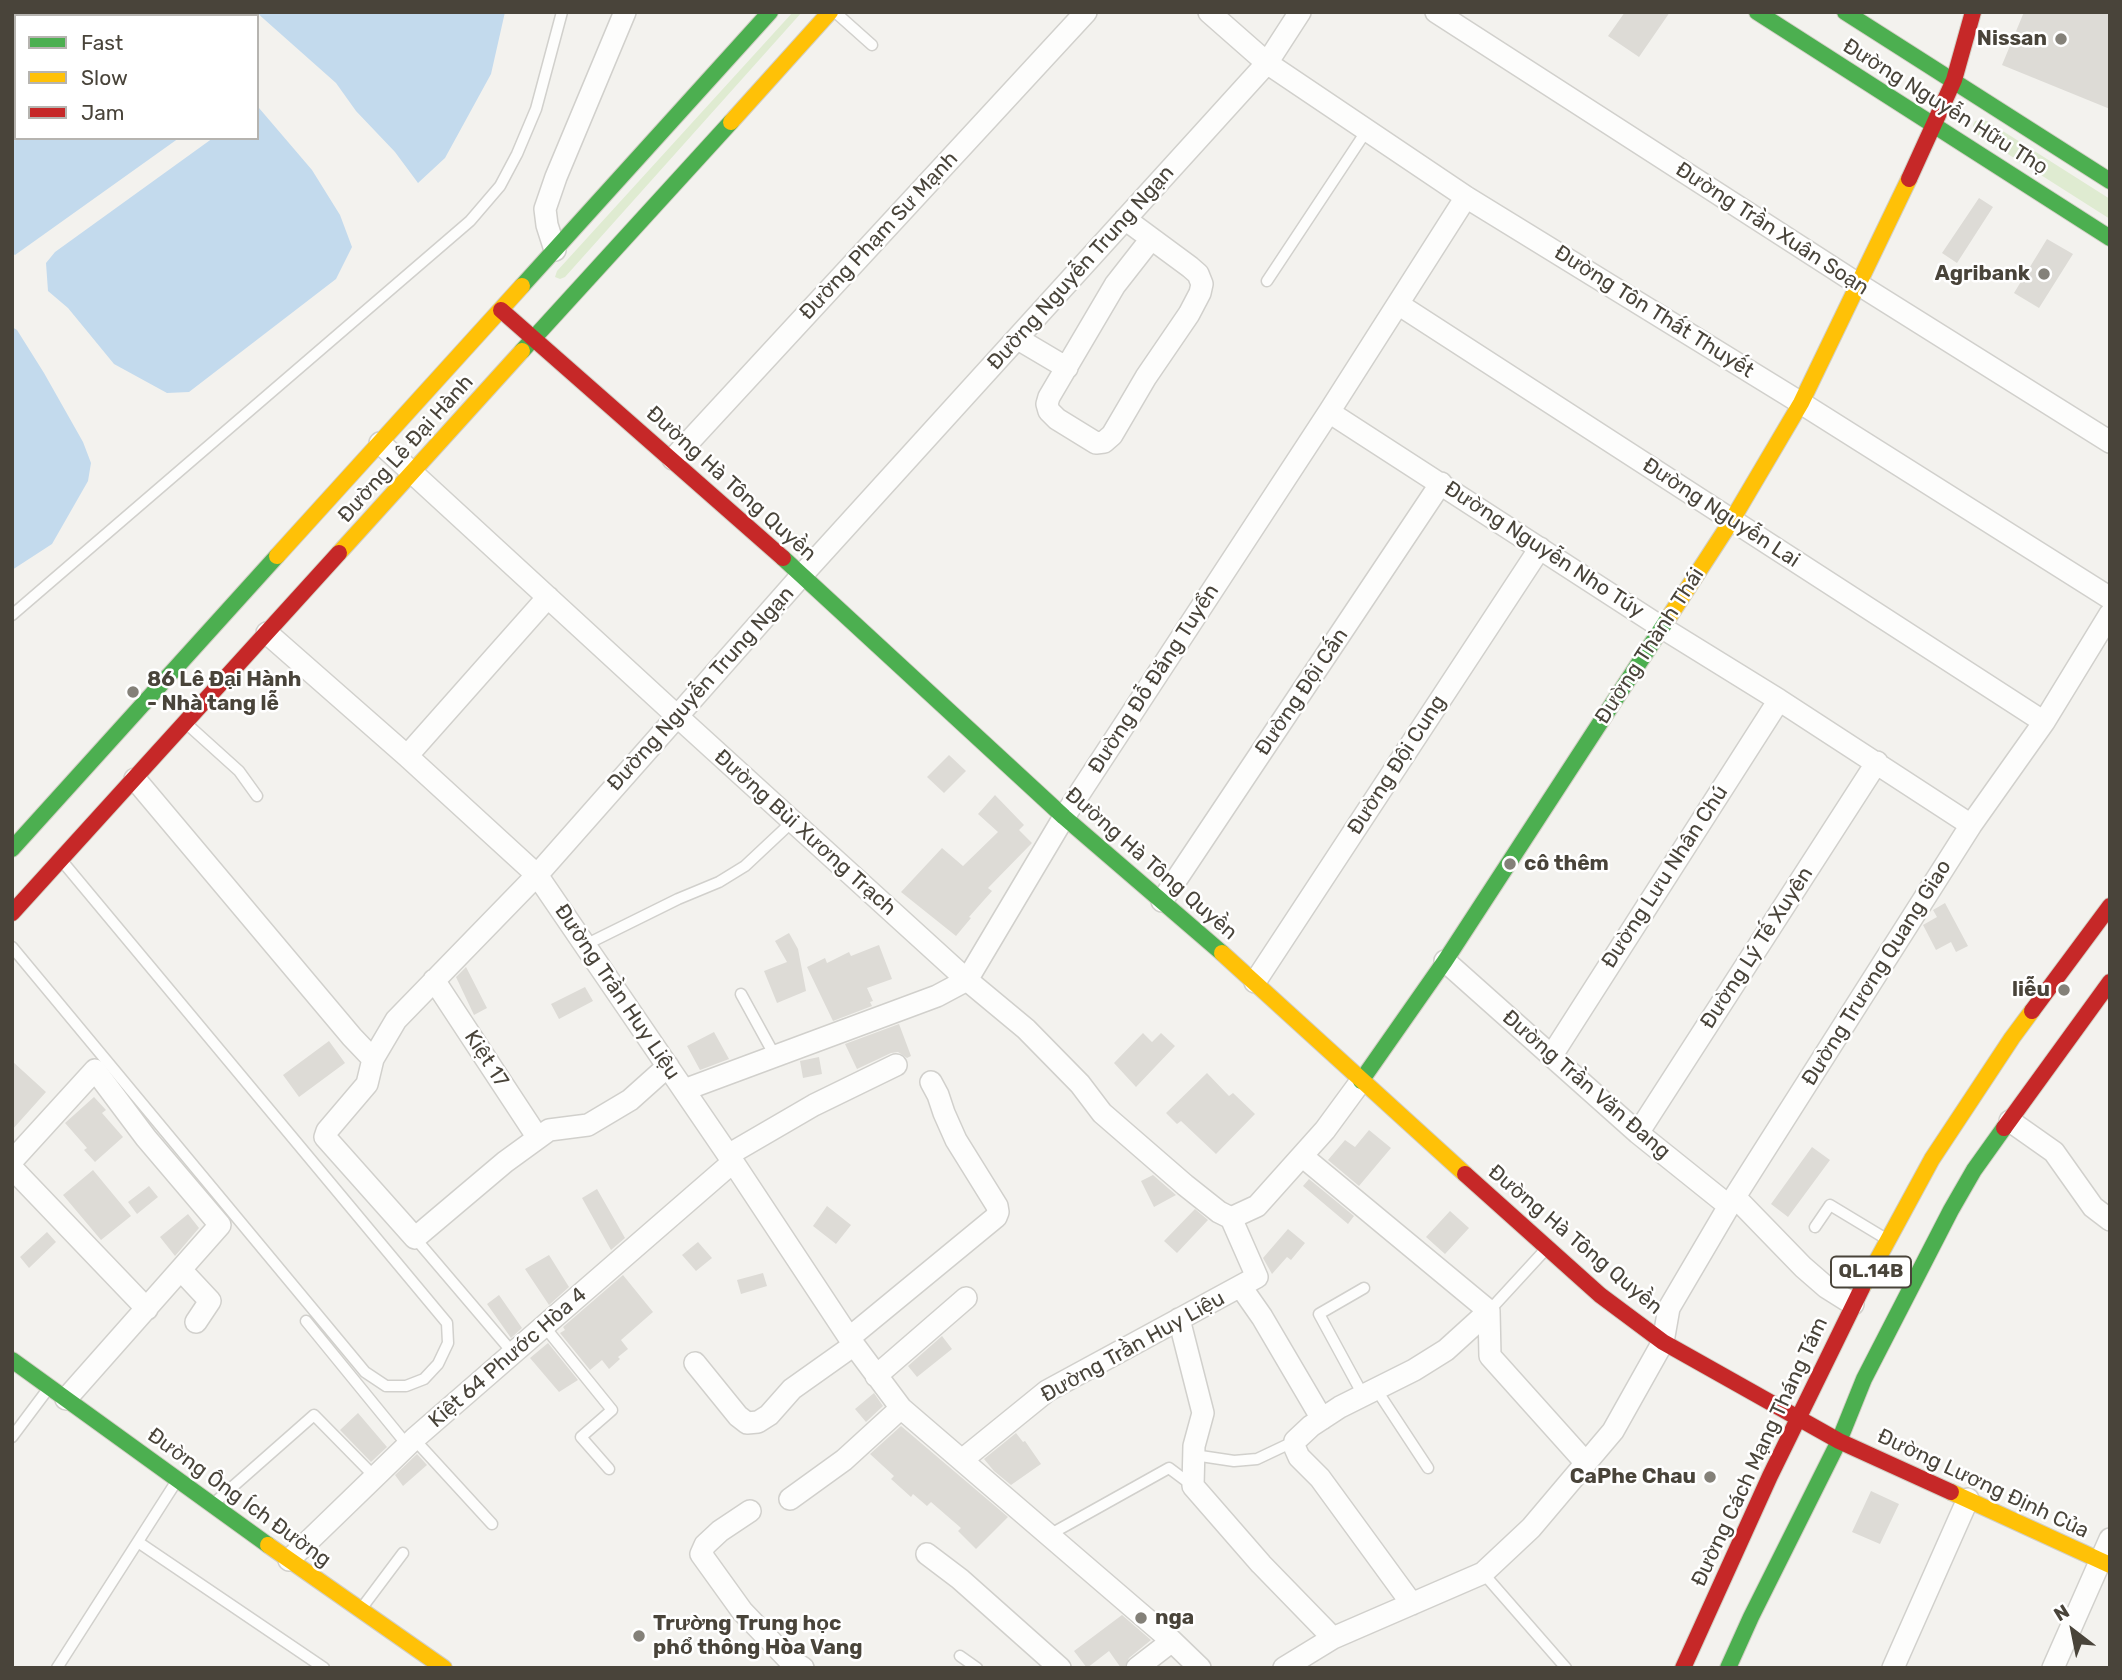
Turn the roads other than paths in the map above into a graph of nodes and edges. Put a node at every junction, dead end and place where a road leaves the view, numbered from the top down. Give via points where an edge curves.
1 (562, 12) edge
2 (625, 12) edge
3 (771, 12) edge
4 (830, 12) edge
5 (835, 12) edge
6 (1086, 12) edge
7 (1209, 12) edge
8 (1300, 12) edge
9 (1436, 12) edge
10 (1757, 12) edge
11 (1845, 12) edge
12 (1973, 12) edge
13 (872, 45) dead end
14 (1267, 63) junction
15 (1954, 80) junction
16 (1935, 125) junction
17 (1367, 130) junction
18 (2110, 181) edge
19 (1466, 197) junction
20 (1125, 219) junction
21 (2110, 238) edge
22 (1151, 239) junction
23 (555, 250) junction
24 (1267, 281) dead end
25 (1858, 284) junction
26 (1398, 304) junction
27 (500, 310) junction
28 (1018, 339) junction
29 (534, 340) junction
30 (1067, 368) junction
31 (1801, 403) junction
32 (1329, 412) junction
33 (2110, 442) edge
34 (380, 443) junction
35 (673, 460) junction
36 (413, 472) junction
37 (1441, 483) junction
38 (1732, 520) junction
39 (1540, 548) junction
40 (802, 575) junction
41 (548, 597) junction
42 (2110, 598) edge
43 (2110, 614) edge
44 (12, 615) edge
45 (1661, 626) junction
46 (267, 634) junction
47 (1779, 700) junction
48 (677, 716) junction
49 (2044, 722) junction
50 (186, 723) junction
51 (407, 756) junction
52 (1877, 762) junction
53 (135, 779) junction
54 (257, 796) dead end
55 (1064, 817) junction
56 (793, 821) junction
57 (1971, 825) junction
58 (12, 849) edge
59 (61, 860) junction
60 (537, 875) junction
61 (1162, 901) junction
62 (2110, 906) edge
63 (12, 913) edge
64 (585, 946) junction
65 (12, 947) edge
66 (1445, 961) junction
67 (434, 980) junction
68 (967, 980) junction
69 (1255, 982) junction
70 (2110, 982) edge
71 (741, 994) dead end
72 (1552, 1055) junction
73 (775, 1056) junction
74 (373, 1059) junction
75 (896, 1065) dead end
76 (668, 1066) junction
77 (1360, 1081) junction
78 (931, 1082) dead end
79 (684, 1090) junction
80 (2010, 1121) junction
81 (1638, 1133) junction
82 (538, 1138) junction
83 (1302, 1156) junction
84 (731, 1159) junction
85 (12, 1161) edge
86 (12, 1168) edge
87 (1732, 1201) junction
88 (1231, 1218) junction
89 (2110, 1220) edge
90 (1815, 1227) dead end
91 (415, 1238) junction
92 (1888, 1240) junction
93 (1547, 1248) junction
94 (181, 1270) junction
95 (1241, 1287) junction
96 (1363, 1288) dead end
97 (966, 1298) dead end
98 (1853, 1304) junction
99 (147, 1309) junction
100 (1489, 1311) junction
101 (1179, 1319) junction
102 (306, 1321) dead end
103 (196, 1322) dead end
104 (544, 1326) junction
105 (851, 1341) junction
106 (1663, 1342) junction
107 (513, 1353) junction
108 (12, 1360) edge
109 (695, 1363) dead end
110 (876, 1376) junction
111 (1370, 1392) junction
112 (58, 1393) junction
113 (901, 1408) junction
114 (1322, 1419) junction
115 (1797, 1419) junction
116 (12, 1437) edge
117 (1294, 1441) junction
118 (1839, 1441) junction
119 (411, 1442) junction
120 (1194, 1455) junction
121 (962, 1460) junction
122 (1586, 1463) junction
123 (1428, 1468) dead end
124 (609, 1469) dead end
125 (375, 1477) junction
126 (178, 1479) junction
127 (1193, 1486) junction
128 (790, 1499) dead end
129 (1968, 1499) junction
130 (213, 1505) junction
131 (750, 1511) dead end
132 (492, 1524) dead end
133 (1049, 1535) junction
134 (2110, 1539) edge
135 (138, 1542) junction
136 (403, 1553) dead end
137 (927, 1554) dead end
138 (289, 1560) junction
139 (2105, 1563) edge
140 (1483, 1573) junction
141 (1412, 1604) junction
142 (360, 1610) junction
143 (1334, 1638) junction
144 (1172, 1641) junction
145 (960, 1656) dead end
146 (57, 1668) edge
147 (324, 1668) edge
148 (444, 1668) edge
149 (803, 1668) edge
150 (977, 1668) edge
151 (1060, 1668) edge
152 (1137, 1668) edge
153 (1200, 1668) edge
154 (1284, 1668) edge
155 (1566, 1668) edge
156 (1683, 1668) edge
157 (1728, 1668) edge
158 (1893, 1668) edge
159 (2053, 1668) edge

1 - 44 lane via 536,109 517,155 500,186 470,221
2 - 23 street via 545,209
3 - 23 main road, Đường Lê Đại Hành
4 - 29 main road, Đường Lê Đại Hành
5 - 13 lane
6 - 35 street, Đường Phạm Sư Mạnh
7 - 14 street, Đường Tôn Thất Thuyết
8 - 14 street, Đường Nguyễn Trung Ngạn
9 - 25 street, Đường Trần Xuân Soạn
10 - 16 main road, Đường Nguyễn Hữu Thọ
11 - 15 main road, Đường Nguyễn Hữu Thọ
12 - 15 main road, Đường Thành Thái
14 - 17 street, Đường Tôn Thất Thuyết
14 - 20 street, Đường Nguyễn Trung Ngạn
15 - 16 main road, Đường Thành Thái
15 - 18 main road, Đường Nguyễn Hữu Thọ
16 - 21 main road, Đường Nguyễn Hữu Thọ
16 - 25 main road, Đường Thành Thái
17 - 19 street, Đường Tôn Thất Thuyết
17 - 24 lane
19 - 26 street, Đường Đỗ Đăng Tuyển
19 - 31 street, Đường Tôn Thất Thuyết
20 - 22 street
20 - 28 street, Đường Nguyễn Trung Ngạn
22 - 30 street via 1115,285
22 - 30 street via 1198,274 1200,293 1104,442 1086,438 1049,411 1049,397
23 - 27 main road, Đường Lê Đại Hành
25 - 31 main road, Đường Thành Thái
25 - 33 street, Đường Trần Xuân Soạn
26 - 32 street, Đường Đỗ Đăng Tuyển
26 - 38 street, Đường Nguyễn Lai
27 - 29 main road, Đường Hà Tông Quyền
27 - 34 main road, Đường Lê Đại Hành
28 - 30 street
28 - 40 street, Đường Nguyễn Trung Ngạn
29 - 35 main road, Đường Hà Tông Quyền
29 - 36 main road, Đường Lê Đại Hành
31 - 38 main road, Đường Thành Thái
31 - 42 street, Đường Tôn Thất Thuyết
32 - 37 street, Đường Nguyễn Nho Túy
32 - 55 street, Đường Đỗ Đăng Tuyển
34 - 36 street, Đường Bùi Xương Trạch
34 - 58 main road, Đường Lê Đại Hành
35 - 40 main road, Đường Hà Tông Quyền
36 - 41 street, Đường Bùi Xương Trạch
36 - 46 main road, Đường Lê Đại Hành
37 - 39 street, Đường Nguyễn Nho Túy
37 - 61 street, Đường Đội Cấn
38 - 45 main road, Đường Thành Thái
38 - 49 street, Đường Nguyễn Lai
39 - 45 street, Đường Nguyễn Nho Túy
39 - 69 street, Đường Đội Cung
40 - 48 street, Đường Nguyễn Trung Ngạn
40 - 55 main road, Đường Hà Tông Quyền
41 - 48 street, Đường Bùi Xương Trạch
41 - 51 street
43 - 49 street, Đường Trương Quang Giao
45 - 47 street, Đường Nguyễn Nho Túy
45 - 66 main road, Đường Thành Thái
46 - 50 main road, Đường Lê Đại Hành
46 - 51 street, Đường Trần Huy Liệu
47 - 52 street, Đường Nguyễn Nho Túy
47 - 72 street, Đường Lưu Nhân Chú
48 - 56 street, Đường Bùi Xương Trạch
48 - 60 street, Đường Nguyễn Trung Ngạn
49 - 57 street, Đường Trương Quang Giao
50 - 53 main road, Đường Lê Đại Hành
50 - 54 lane via 239,771
51 - 60 street, Đường Trần Huy Liệu
52 - 57 street, Đường Nguyễn Nho Túy
52 - 81 street, Đường Lý Tế Xuyên
53 - 59 main road, Đường Lê Đại Hành
53 - 74 street
55 - 61 main road, Đường Hà Tông Quyền
55 - 68 street, Đường Đỗ Đăng Tuyển
56 - 64 lane via 745,866 719,882
56 - 68 street, Đường Bùi Xương Trạch
57 - 87 street, Đường Trương Quang Giao
59 - 63 main road, Đường Lê Đại Hành
59 - 65 lane via 447,1323 448,1343 424,1379 406,1386 386,1386 365,1373
60 - 64 street, Đường Trần Huy Liệu
60 - 67 street, Đường Nguyễn Trung Ngạn
61 - 69 main road, Đường Hà Tông Quyền
62 - 92 main road, Đường Cách Mạng Tháng Tám / QL.14B via 1960,1116
64 - 76 street, Đường Trần Huy Liệu
66 - 72 street, Đường Trần Văn Đang
66 - 77 main road, Đường Thành Thái
67 - 74 street, Đường Nguyễn Trung Ngạn via 396,1020
67 - 82 street, Kiệt 17
68 - 73 street via 937,996
68 - 88 street, Đường Bùi Xương Trạch via 1026,1029 1102,1113
69 - 77 main road, Đường Hà Tông Quyền
70 - 80 main road, QL.14B
71 - 73 lane
72 - 81 street, Đường Trần Văn Đang
73 - 79 street
74 - 91 street, Đường Nguyễn Trung Ngạn via 367,1084 326,1137
75 - 84 street, Kiệt 64 Phước Hòa 4 via 814,1105
76 - 79 street, Đường Trần Huy Liệu
76 - 82 street via 630,1100 587,1125 549,1130
77 - 83 street, Đường Thành Thái
77 - 93 main road, Đường Hà Tông Quyền
78 - 105 street via 956,1140 998,1212
79 - 84 street, Đường Trần Huy Liệu
80 - 89 street via 2054,1152 2093,1207
80 - 118 main road, QL.14B via 1973,1170 1951,1210 1864,1379
81 - 87 street, Đường Trần Văn Đang
82 - 91 street
83 - 88 street, Đường Thành Thái via 1257,1206
83 - 100 street
84 - 104 street, Kiệt 64 Phước Hòa 4
84 - 105 street, Đường Trần Huy Liệu
85 - 94 street via 95,1070 146,1139 220,1225
86 - 99 street
87 - 98 street, Đường Trần Văn Đang via 1826,1287
87 - 106 street, Đường Trương Quang Giao via 1669,1308
88 - 95 street, Đường Trần Huy Liệu via 1257,1277
90 - 92 lane via 1830,1205
91 - 107 lane
92 - 98 main road, Đường Cách Mạng Tháng Tám / QL.14B
93 - 100 lane
93 - 106 main road, Đường Hà Tông Quyền via 1600,1296
94 - 99 street
94 - 103 street via 210,1300
95 - 101 street, Đường Trần Huy Liệu
95 - 114 street
96 - 111 lane via 1319,1314
97 - 110 street
98 - 115 main road, Đường Cách Mạng Tháng Tám / QL.14B
99 - 112 street
100 - 111 street via 1446,1350
100 - 122 street via 1490,1356
101 - 120 street via 1203,1413
101 - 121 street, Đường Trần Huy Liệu via 1046,1391
102 - 119 lane
104 - 107 street, Kiệt 64 Phước Hòa 4
104 - 124 lane via 612,1410 580,1437
105 - 109 street via 758,1422 747,1423
105 - 110 street, Đường Trần Huy Liệu
106 - 115 main road, Đường Hà Tông Quyền
106 - 122 street, Đường Trương Quang Giao via 1613,1432
107 - 119 street, Kiệt 64 Phước Hòa 4
108 - 112 main road, Đường Ông Ích Đường
110 - 113 street, Đường Trần Huy Liệu
111 - 114 street
111 - 123 lane
112 - 116 lane
112 - 126 main road, Đường Ông Ích Đường
113 - 121 street, Đường Trần Huy Liệu
113 - 128 street via 844,1460
114 - 117 street
115 - 118 main road, Đường Hà Tông Quyền
115 - 156 main road, Đường Cách Mạng Tháng Tám / QL.14B
117 - 120 lane via 1257,1458 1234,1461
117 - 141 street via 1299,1457 1320,1478
118 - 129 main road, Đường Lương Định Của
118 - 157 main road, QL.14B
119 - 125 street, Kiệt 64 Phước Hòa 4
119 - 132 lane
120 - 127 street
121 - 133 street, Đường Trần Huy Liệu
122 - 140 street, Đường Trương Quang Giao via 1531,1528
125 - 130 lane via 314,1415
125 - 138 street, Kiệt 64 Phước Hòa 4
126 - 130 main road, Đường Ông Ích Đường
126 - 135 lane
127 - 133 lane via 1169,1468
127 - 143 street
129 - 139 main road, Đường Lương Định Của
129 - 158 street
130 - 138 main road, Đường Ông Ích Đường
131 - 149 street via 720,1531 701,1554 749,1619
133 - 144 street, Đường Trần Huy Liệu
134 - 139 street
135 - 146 lane
135 - 147 lane
136 - 142 lane
137 - 151 street
138 - 142 main road, Đường Ông Ích Đường
139 - 159 street
140 - 141 street, Đường Trương Quang Giao
140 - 155 lane
141 - 143 street, Đường Trương Quang Giao
142 - 148 main road, Đường Ông Ích Đường
143 - 154 street, Đường Trương Quang Giao
144 - 152 street
144 - 153 street, Đường Trần Huy Liệu
145 - 150 lane

